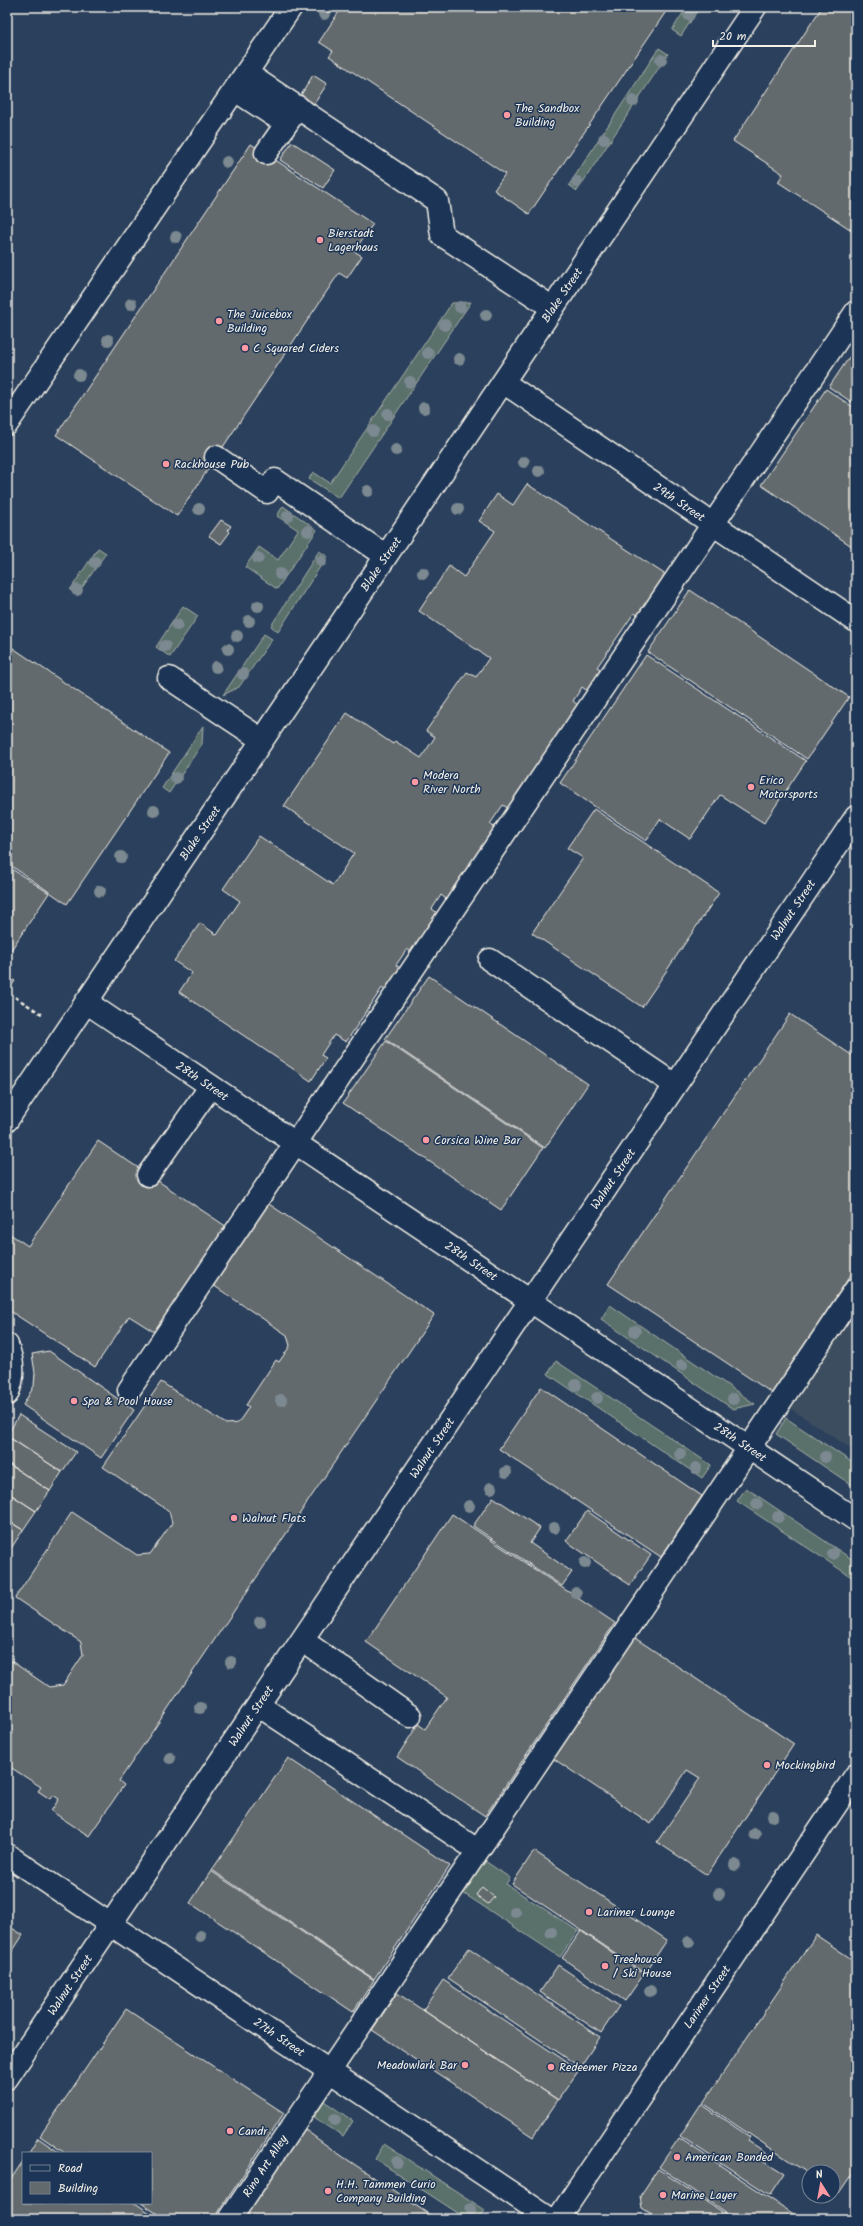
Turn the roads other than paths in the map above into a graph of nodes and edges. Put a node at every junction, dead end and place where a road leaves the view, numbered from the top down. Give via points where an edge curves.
1 (291, 7) edge
2 (755, 7) edge
3 (241, 81) junction
4 (298, 107) junction
5 (266, 153) dead end
6 (553, 308) junction
7 (856, 312) edge
8 (503, 382) junction
9 (7, 424) edge
10 (216, 457) dead end
11 (713, 524) junction
12 (386, 556) junction
13 (856, 621) edge
14 (169, 678) dead end
15 (262, 740) junction
16 (856, 817) edge
17 (490, 960) dead end
18 (86, 1002) junction
19 (675, 1085) junction
20 (211, 1086) junction
21 (7, 1120) edge
22 (295, 1143) junction
23 (148, 1175) dead end
24 (856, 1289) edge
25 (530, 1301) junction
26 (7, 1344) edge
27 (129, 1390) dead end
28 (7, 1394) edge
29 (749, 1448) junction
30 (856, 1520) edge
31 (302, 1640) junction
32 (258, 1705) junction
33 (410, 1716) dead end
34 (856, 1775) edge
35 (477, 1850) junction
36 (7, 1855) edge
37 (111, 1924) junction
38 (329, 2070) junction
39 (7, 2078) edge
40 (230, 2219) edge
41 (550, 2219) edge
42 (558, 2219) edge

1 - 3 street
2 - 6 street, Blake Street
3 - 4 street via 273,115
3 - 9 street
4 - 5 street
4 - 6 street via 437,201 442,235
6 - 8 street, Blake Street
7 - 11 street
8 - 11 street, 29th Street
8 - 12 street, Blake Street
10 - 12 street via 267,492 275,480
11 - 13 street, 29th Street
11 - 22 street
12 - 15 street, Blake Street
14 - 15 street
15 - 18 street, Blake Street
16 - 19 street, Walnut Street
17 - 19 street
18 - 20 street, 28th Street
18 - 21 street, Blake Street
19 - 25 street, Walnut Street
20 - 22 street, 28th Street
20 - 23 street
22 - 25 street, 28th Street
22 - 27 street
24 - 29 street, Rino Art Alley
25 - 29 street, 28th Street
25 - 31 street, Walnut Street
26 - 28 street via 13,1364 12,1382
29 - 30 street, 28th Street
29 - 35 street, Rino Art Alley
31 - 32 street, Walnut Street
31 - 33 street
32 - 35 street
32 - 37 street, Walnut Street
34 - 42 street, Larimer Street
35 - 38 street, Rino Art Alley
36 - 37 street, 27th Street
37 - 38 street, 27th Street
37 - 39 street, Walnut Street
38 - 40 street, Rino Art Alley
38 - 41 street, 27th Street

